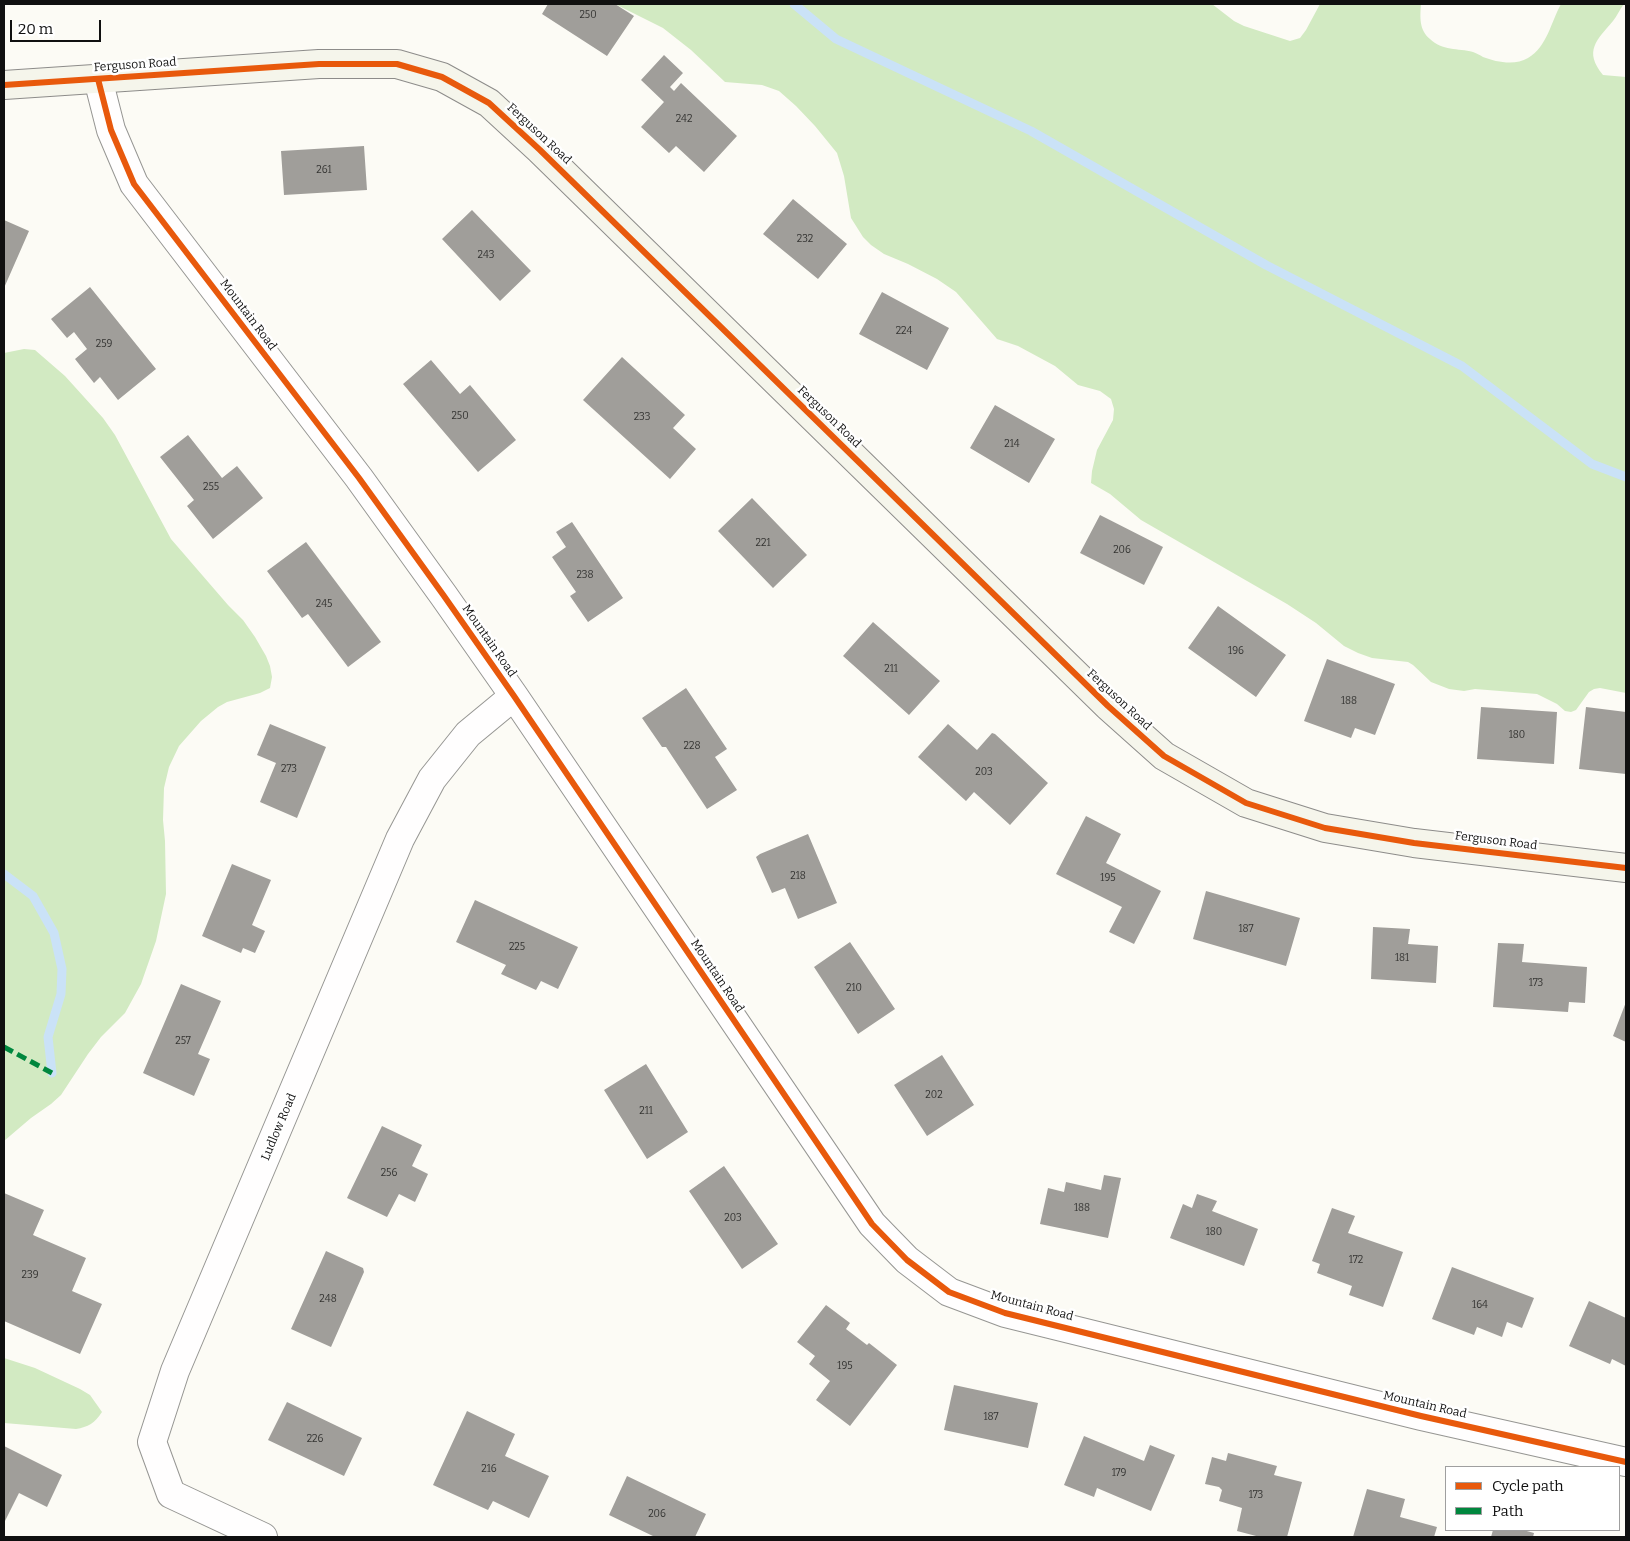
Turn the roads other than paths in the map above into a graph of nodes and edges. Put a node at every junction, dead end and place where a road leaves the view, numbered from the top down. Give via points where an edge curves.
1 (98, 79) junction
2 (4, 85) edge
3 (514, 696) junction
4 (1626, 868) edge
5 (1626, 1462) edge
6 (263, 1537) edge

1 - 2 street, Ferguson Road
1 - 3 street, Mountain Road via 111,130 134,184 359,478
1 - 4 street, Ferguson Road via 319,64 397,64 442,78 489,103 540,150 1101,699 1164,756 1246,803 1325,828 1414,843
3 - 5 street, Mountain Road via 872,1224 907,1260 949,1292 1005,1313 1421,1416
3 - 6 street, Ludlow Road via 468,734 432,779 400,839 175,1371 152,1442 170,1494

